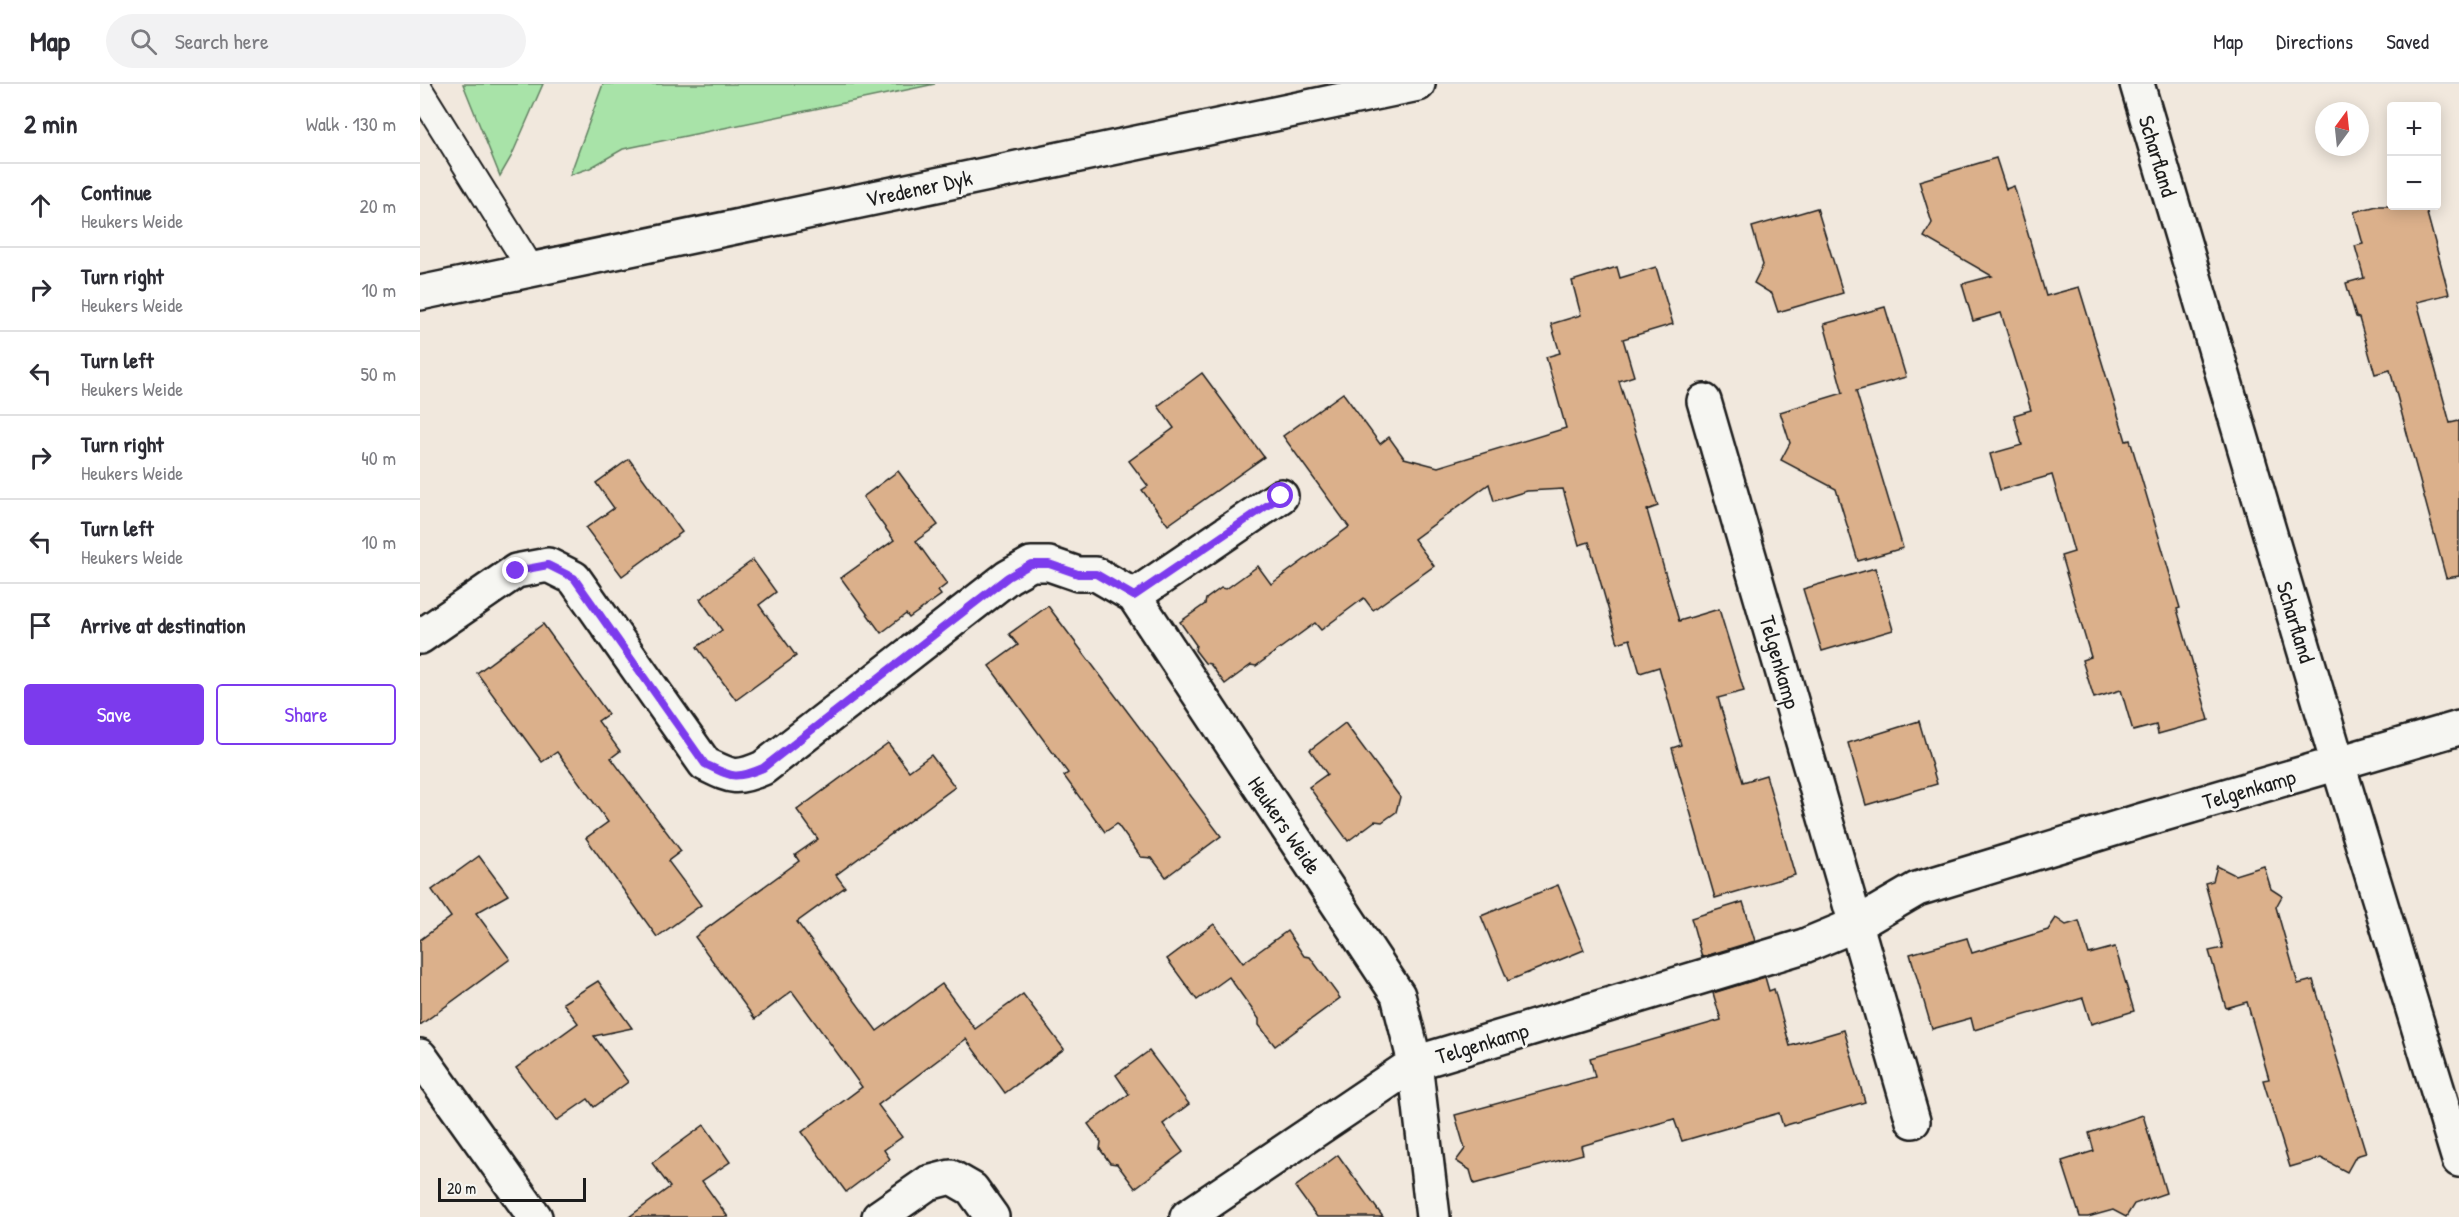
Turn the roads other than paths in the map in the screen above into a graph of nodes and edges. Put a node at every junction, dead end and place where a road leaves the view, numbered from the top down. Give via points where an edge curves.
1 (1418, 84) edge
2 (2137, 84) edge
3 (420, 91) edge
4 (531, 269) junction
5 (420, 293) edge
6 (1704, 400) dead end
7 (1281, 496) dead end
8 (1134, 596) junction
9 (420, 637) edge
10 (2459, 728) edge
11 (2338, 764) junction
12 (1857, 924) junction
13 (420, 1056) edge
14 (1415, 1063) junction
15 (1914, 1121) dead end
16 (2459, 1160) edge
17 (535, 1217) edge
18 (879, 1217) edge
19 (992, 1217) edge
20 (1187, 1217) edge
21 (1433, 1217) edge

1 - 4 street, Vredener Dyk
2 - 11 street, Scharfland
3 - 4 lane
4 - 5 street, Vredener Dyk
6 - 12 street, Telgenkamp
7 - 8 street
8 - 9 street, Heukers Weide via 1096,574 1031,564 1008,577 763,768 742,777 705,764 574,578 548,565 516,571
8 - 14 street, Heukers Weide via 1398,995
10 - 11 street, Telgenkamp
11 - 12 street, Telgenkamp via 1917,889
11 - 16 street, Scharfland
12 - 14 street, Telgenkamp via 1804,946
12 - 15 street, Telgenkamp
13 - 17 street
14 - 20 street, Telgenkamp
14 - 21 street, Telgenkamp
18 - 19 street via 928,1183 951,1177 972,1189

